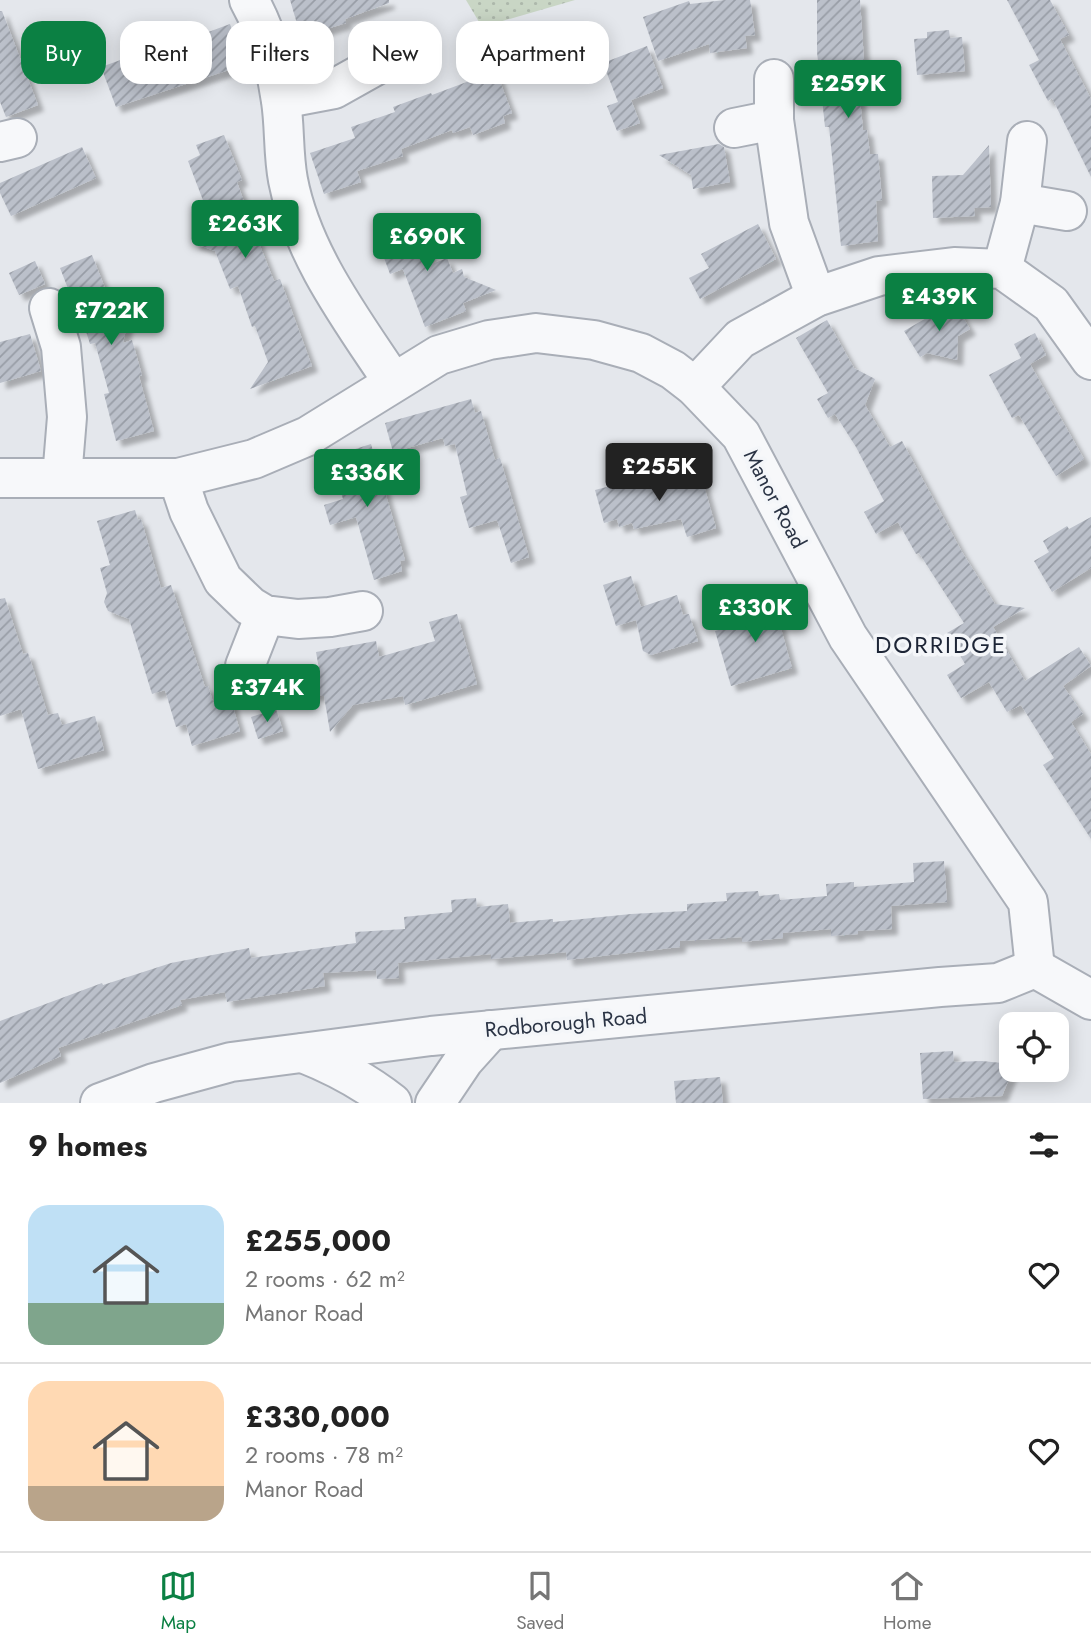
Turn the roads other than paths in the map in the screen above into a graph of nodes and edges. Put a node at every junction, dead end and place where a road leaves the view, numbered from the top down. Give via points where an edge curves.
1 (249, 0) edge
2 (774, 79) dead end
3 (348, 81) edge
4 (281, 99) junction
5 (774, 120) junction
6 (734, 128) dead end
7 (1027, 141) dead end
8 (1020, 203) junction
9 (1067, 211) dead end
10 (1002, 270) junction
11 (816, 298) junction
12 (49, 308) dead end
13 (1091, 360) edge
14 (393, 382) junction
15 (695, 387) junction
16 (0, 478) edge
17 (62, 478) junction
18 (178, 478) junction
19 (363, 611) dead end
20 (265, 615) junction
21 (245, 666) dead end
22 (1035, 968) junction
23 (1091, 1000) edge
24 (491, 1030) junction
25 (301, 1053) junction
26 (100, 1103) edge
27 (392, 1103) edge
28 (435, 1103) edge

1 - 4 street via 267,39
2 - 5 street
3 - 4 street via 334,89
4 - 14 street via 288,180 304,235
5 - 6 street
5 - 11 street via 789,223
7 - 8 street
8 - 9 street
8 - 10 street
10 - 11 street via 954,267 879,275
10 - 13 street via 1051,304
11 - 15 street via 740,339
12 - 17 street via 61,346 67,417
14 - 15 street, Manor Road via 439,355 489,340 536,333 594,340 640,353
14 - 18 street, Manor Road via 308,436 254,459
15 - 22 street, Manor Road via 741,435 848,637 1028,902
16 - 17 street, Manor Road
17 - 18 street, Manor Road
18 - 20 street via 223,580
19 - 20 street via 299,619
20 - 21 street
22 - 23 street
22 - 24 street, Rodborough Road via 998,984
24 - 25 street, Rodborough Road
24 - 28 street
25 - 26 street, Rodborough Road via 231,1062
25 - 27 street via 337,1067

